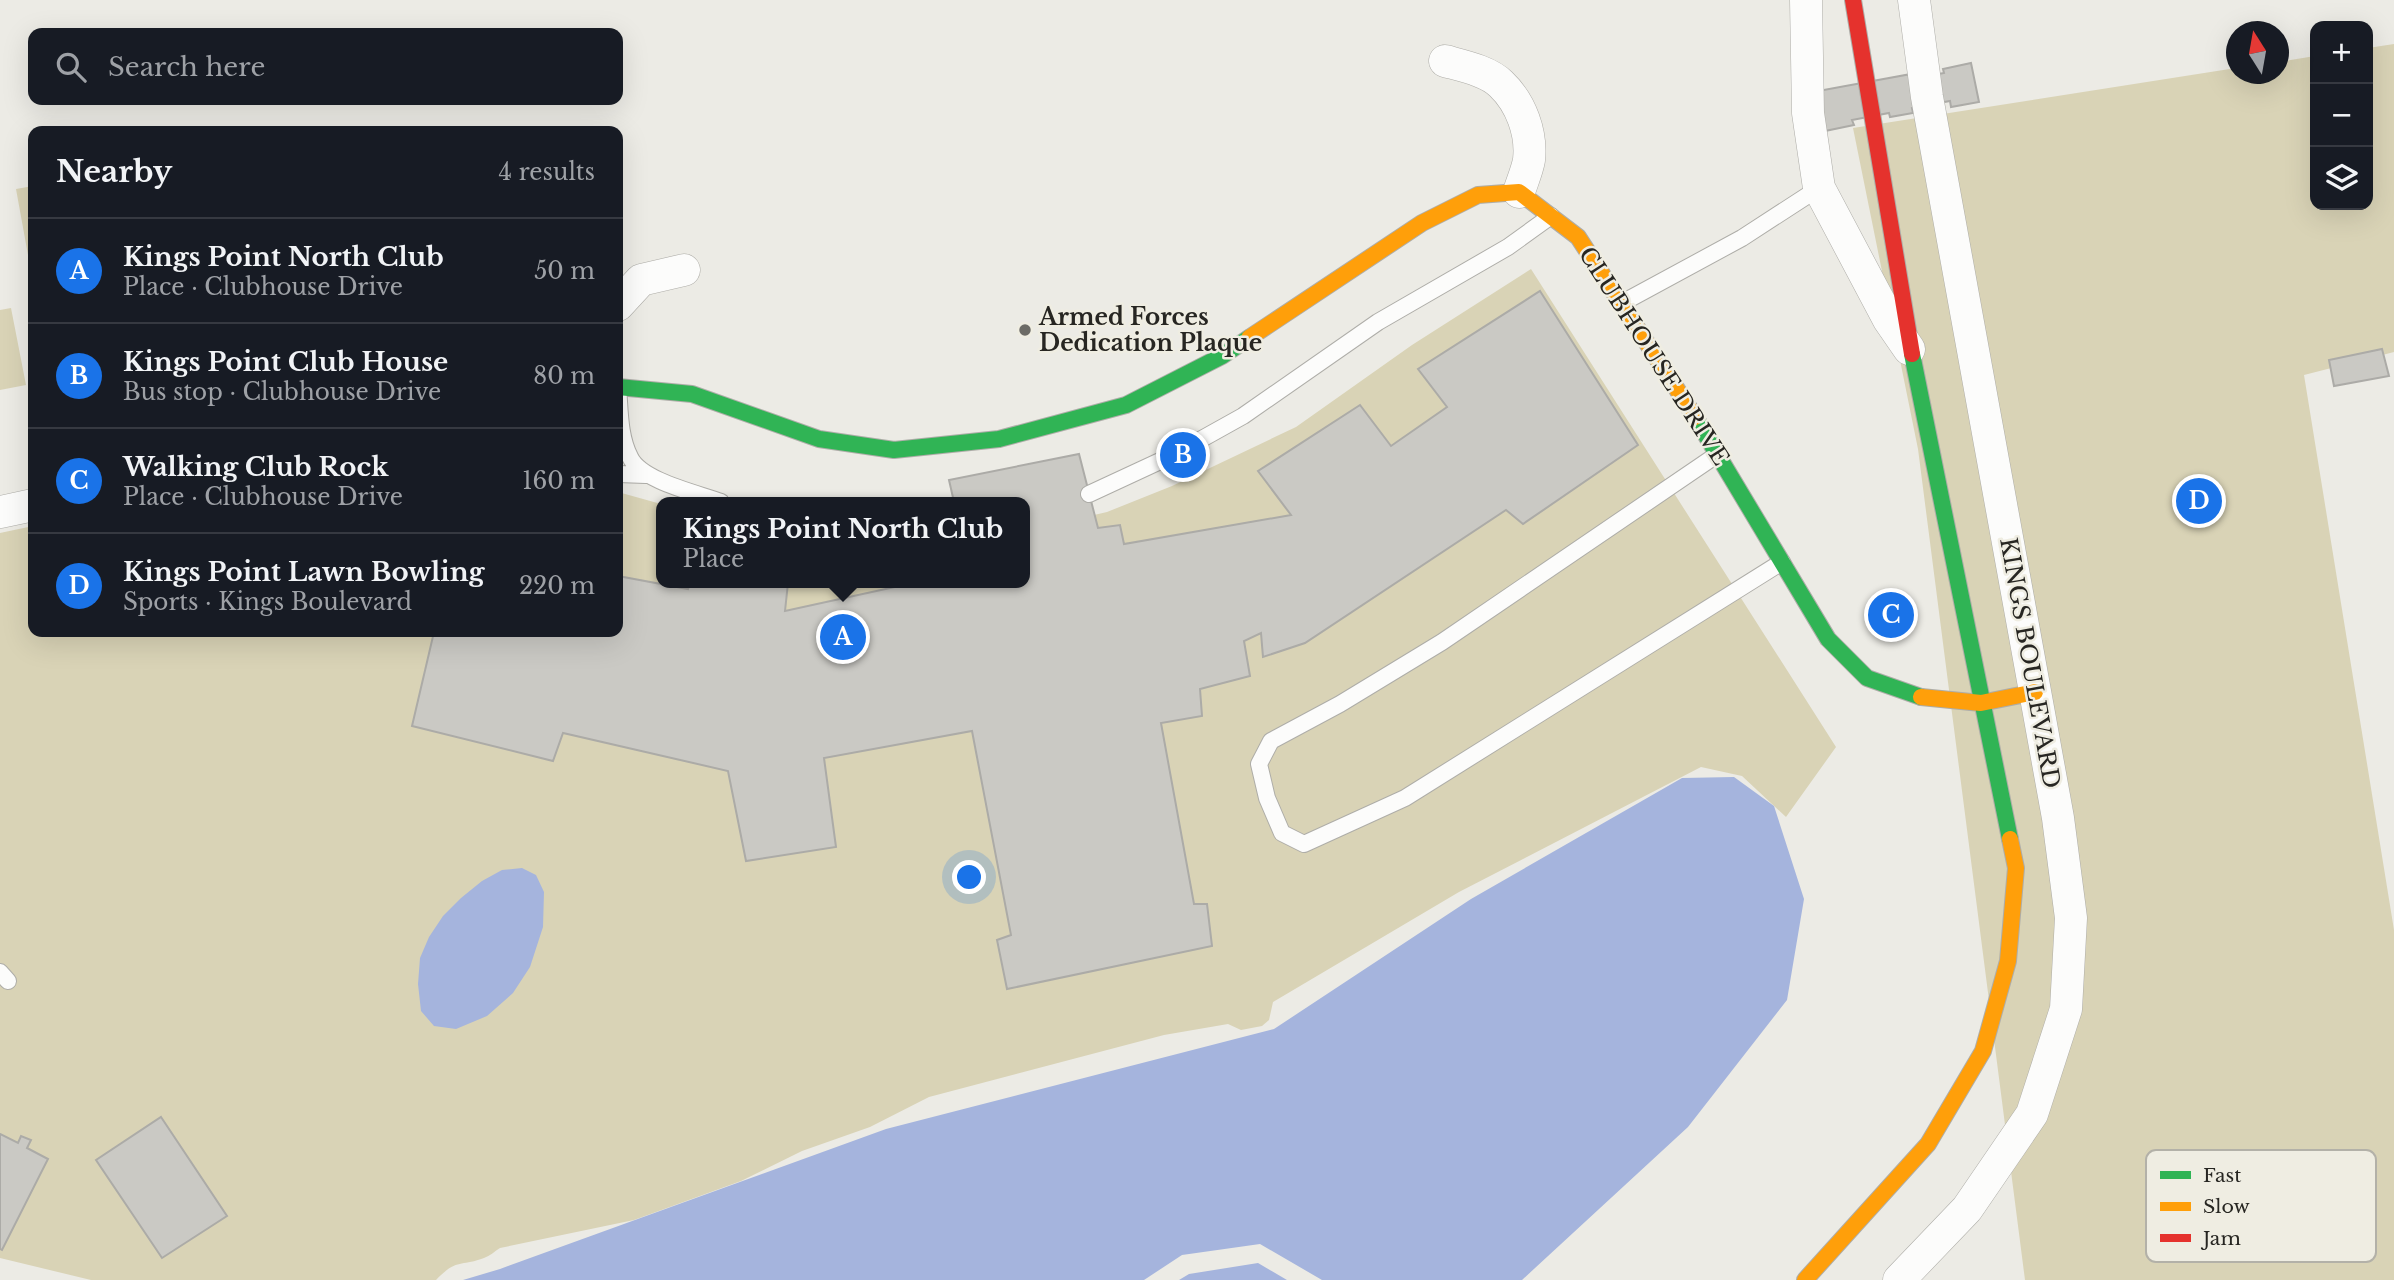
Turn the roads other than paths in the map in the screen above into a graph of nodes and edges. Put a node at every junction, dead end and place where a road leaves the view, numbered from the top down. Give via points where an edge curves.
1 (1806, 0) edge
2 (1853, 0) edge
3 (1914, 0) edge
4 (1445, 61) dead end
5 (1819, 188) junction
6 (1518, 192) junction
7 (1551, 216) junction
8 (684, 270) dead end
9 (623, 300) edge
10 (1621, 303) junction
11 (1913, 354) junction
12 (623, 387) edge
13 (623, 434) edge
14 (1718, 454) junction
15 (623, 474) edge
16 (646, 475) junction
17 (1089, 494) dead end
18 (707, 497) edge
19 (28, 506) edge
20 (0, 512) edge
21 (1782, 562) junction
22 (2035, 692) junction
23 (1982, 703) junction
24 (1805, 1280) edge
25 (1899, 1280) edge

1 - 5 street via 1808,113
2 - 11 street
3 - 22 street, KINGS BOULEVARD via 1927,97
4 - 6 street via 1500,83 1519,107 1529,137 1529,162
5 - 10 lane via 1742,238
5 - 11 street via 1889,320
6 - 7 street, CLUBHOUSE DRIVE
6 - 12 street via 1478,195 1422,223 1222,356 1126,405 999,439 894,450 819,439 692,394
7 - 10 street, CLUBHOUSE DRIVE via 1578,237
7 - 17 lane via 1508,247 1378,322 1243,416
8 - 9 street via 641,280
10 - 14 street, CLUBHOUSE DRIVE
11 - 23 street
13 - 16 lane via 630,458
14 - 21 street, CLUBHOUSE DRIVE
14 - 21 lane via 1441,642 1271,741 1259,764 1267,798 1283,833 1304,844 1405,798
15 - 16 lane
16 - 18 lane
19 - 20 street
21 - 23 street, CLUBHOUSE DRIVE via 1828,639 1867,678 1925,699
22 - 23 street, CLUBHOUSE DRIVE
22 - 25 street, KINGS BOULEVARD via 2071,918 2066,1009 2032,1114 1967,1209
23 - 24 street via 2016,868 2008,961 1983,1051 1928,1144

